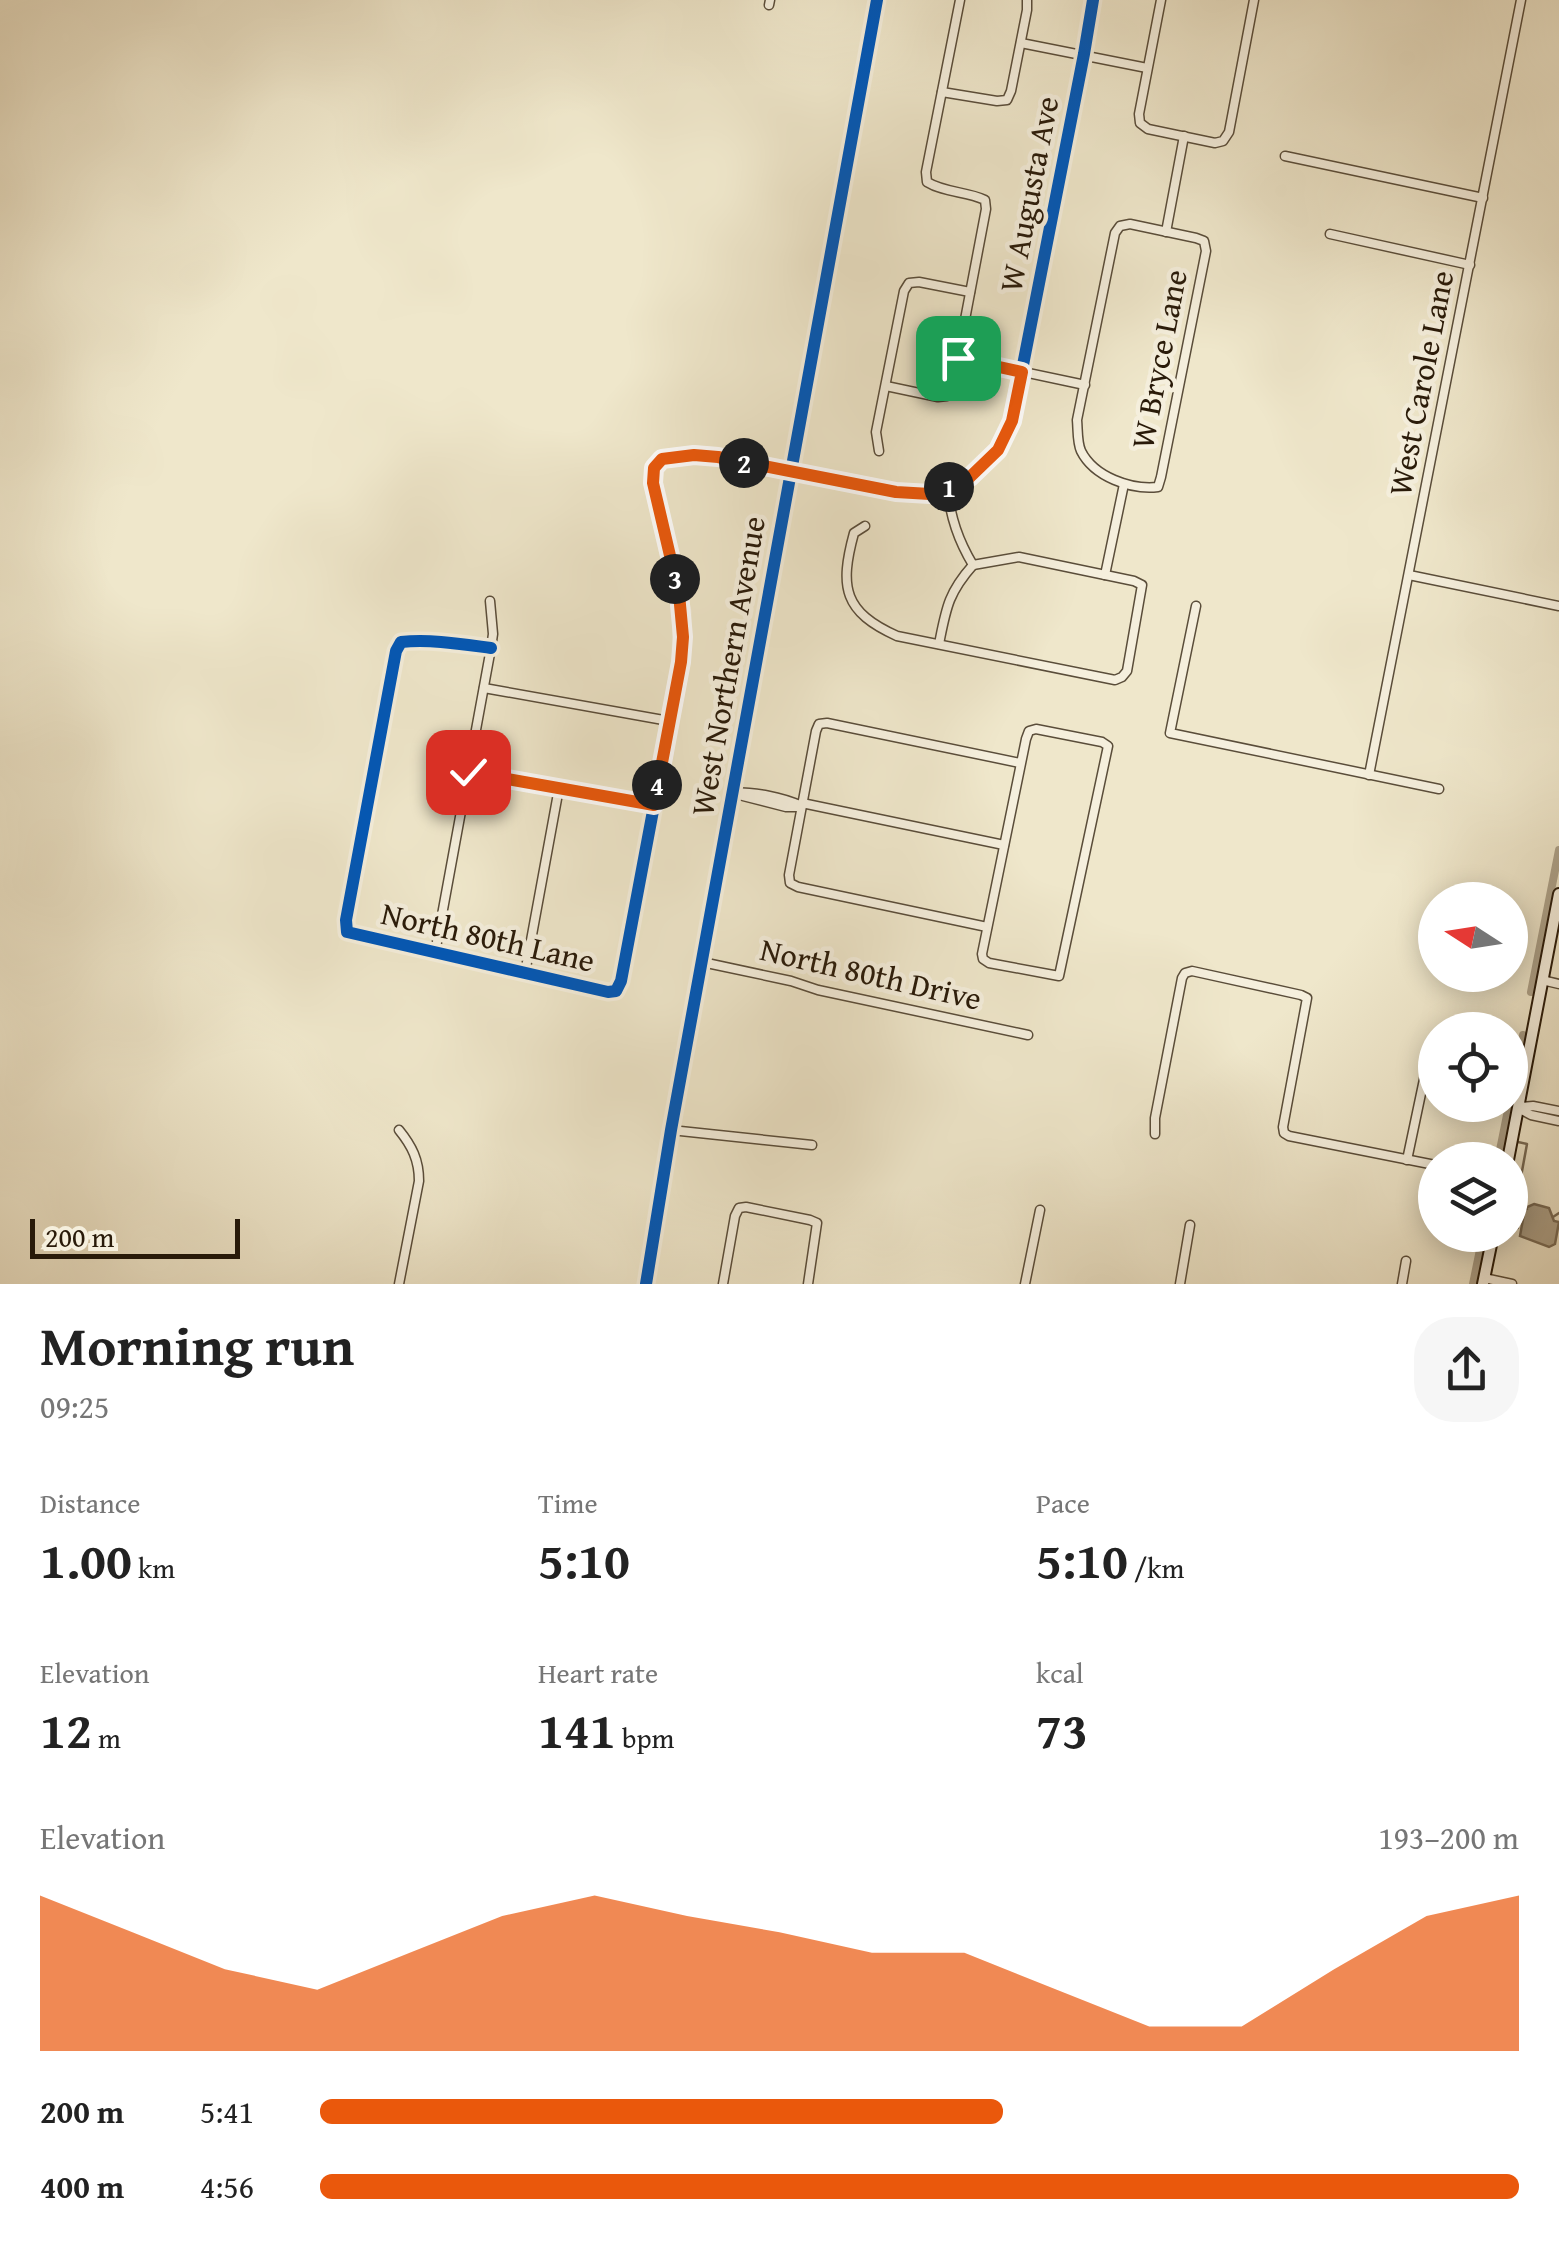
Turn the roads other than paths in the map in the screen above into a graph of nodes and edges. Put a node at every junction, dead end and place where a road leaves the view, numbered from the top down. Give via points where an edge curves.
1 (877, 0) edge
2 (960, 0) edge
3 (1027, 0) edge
4 (1093, 0) edge
5 (1161, 0) edge
6 (1254, 0) edge
7 (1520, 0) edge
8 (1021, 42) junction
9 (1084, 54) junction
10 (1147, 68) junction
11 (942, 92) junction
12 (1184, 136) junction
13 (1285, 156) dead end
14 (1483, 198) junction
15 (1166, 232) junction
16 (1330, 234) dead end
17 (1470, 266) junction
18 (970, 292) junction
19 (958, 358) junction
20 (1022, 372) junction
21 (1085, 385) junction
22 (886, 386) junction
23 (879, 451) dead end
24 (790, 472) junction
25 (1124, 484) junction
26 (947, 489) junction
27 (865, 526) dead end
28 (973, 565) junction
29 (1105, 575) junction
30 (1409, 575) junction
31 (490, 601) dead end
32 (1196, 606) dead end
33 (1559, 606) edge
34 (939, 644) junction
35 (491, 648) junction
36 (484, 688) junction
37 (670, 721) junction
38 (1020, 763) junction
39 (468, 772) junction
40 (1369, 774) junction
41 (559, 788) junction
42 (1440, 788) dead end
43 (733, 792) junction
44 (654, 805) junction
45 (802, 805) junction
46 (1004, 845) junction
47 (1559, 894) edge
48 (987, 928) junction
49 (435, 952) junction
50 (702, 962) junction
51 (525, 973) junction
52 (1542, 980) junction
53 (1559, 984) edge
54 (1028, 1035) dead end
55 (1528, 1055) edge
56 (1528, 1107) edge
57 (1418, 1108) edge
58 (1552, 1113) edge
59 (1559, 1121) edge
60 (399, 1130) dead end
61 (671, 1130) junction
62 (1154, 1134) dead end
63 (812, 1146) dead end
64 (1407, 1160) junction
65 (1418, 1162) edge
66 (1040, 1210) dead end
67 (1190, 1225) dead end
68 (1490, 1252) edge
69 (1406, 1262) dead end
70 (1484, 1281) edge
71 (399, 1284) edge
72 (646, 1284) edge
73 (722, 1284) edge
74 (808, 1284) edge
75 (1025, 1284) edge
76 (1180, 1284) edge
77 (1402, 1284) edge
78 (1512, 1284) edge

1 - 24 main road, West Northern Avenue
2 - 11 street
3 - 8 street
4 - 9 street, W Augusta Ave
5 - 10 street
6 - 12 street via 1228,132 1215,143
7 - 14 street, West Carole Lane
8 - 9 street
8 - 11 street via 1007,100
9 - 10 street
9 - 20 street, W Augusta Ave
10 - 12 street via 1140,123
11 - 18 street via 927,182 985,200
12 - 15 street, W Bryce Lane
13 - 14 street
14 - 17 street, West Carole Lane
15 - 21 street via 1130,224 1115,234
15 - 25 street, W Bryce Lane via 1204,241 1206,251 1158,487
16 - 17 street
17 - 30 street, West Carole Lane
18 - 19 street
18 - 22 street via 908,283
19 - 20 street
19 - 22 street via 947,396
20 - 21 street
20 - 26 street, W Augusta Ave via 998,450
21 - 25 street via 1079,448 1102,474
22 - 23 street via 876,432
24 - 26 street via 896,492
24 - 37 street via 694,455 662,459 654,468 682,612
24 - 43 main road, West Northern Avenue
25 - 29 street, W Bryce Lane
26 - 28 street via 951,519
27 - 34 street via 854,534 847,557 846,588 858,611 898,636
28 - 29 street via 1019,557
28 - 34 street via 956,584
29 - 34 street via 1142,585 1122,678
30 - 33 street
30 - 40 street, West Carole Lane
31 - 35 street
32 - 40 street via 1170,734
35 - 36 street
35 - 49 street, North 80th Lane via 401,642 396,651 346,920 347,932
36 - 37 street
36 - 39 street
37 - 44 street
38 - 45 street via 819,724
38 - 46 street
38 - 48 street via 1029,731 1036,729 1108,746 1059,976 982,960
39 - 41 street
39 - 49 street
40 - 42 street
41 - 44 street
41 - 51 street
43 - 45 street
43 - 50 main road, West Northern Avenue
44 - 51 street, North 80th Lane via 616,991
45 - 46 street
45 - 48 street via 790,883
46 - 48 street
47 - 52 street
49 - 51 street, North 80th Lane
50 - 54 street, North 80th Drive
50 - 61 main road, West Northern Avenue
52 - 53 street
52 - 55 street
56 - 58 street
57 - 64 street
58 - 59 street
60 - 71 street via 419,1181
61 - 63 street
61 - 72 main road, West Northern Avenue
62 - 64 street via 1182,978 1192,971 1307,998 1284,1133
64 - 65 street
66 - 75 street
67 - 76 street
68 - 70 street
69 - 77 street
70 - 78 street
73 - 74 street via 735,1216 746,1207 817,1223

